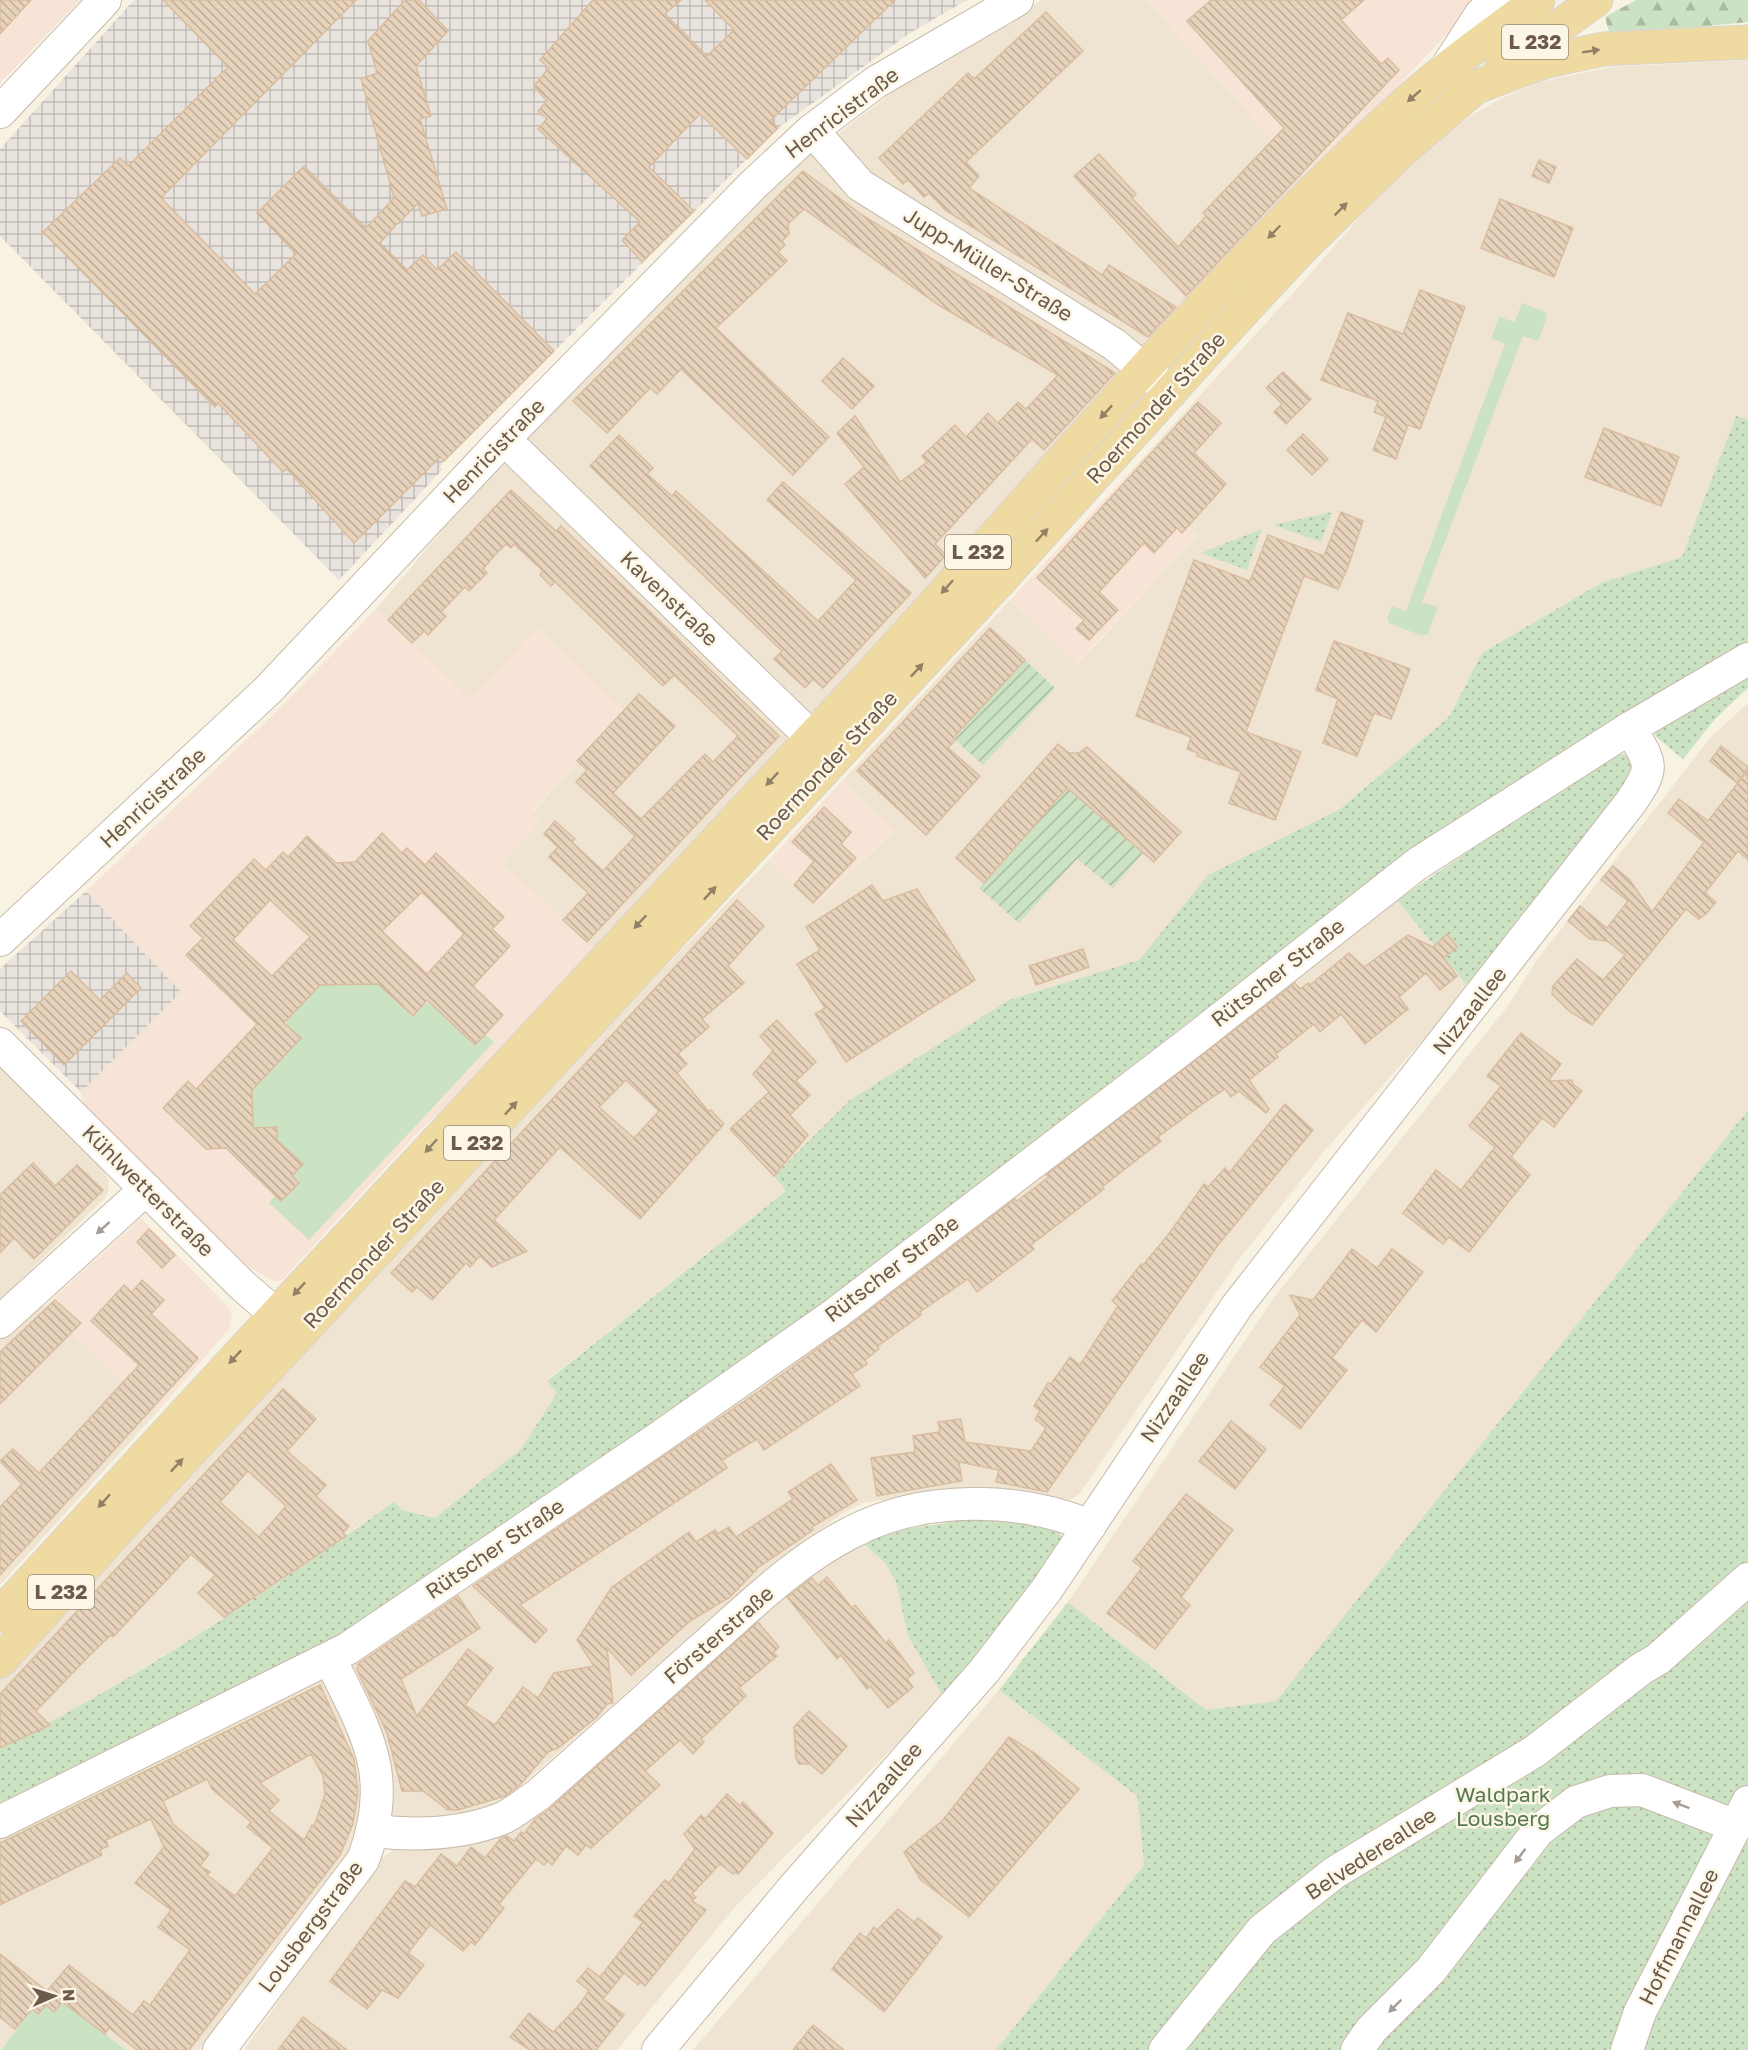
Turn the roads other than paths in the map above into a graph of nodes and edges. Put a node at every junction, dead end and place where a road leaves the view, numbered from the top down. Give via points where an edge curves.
1 (105, 0) edge
2 (1017, 0) edge
3 (1498, 0) edge
4 (1538, 0) edge
5 (1596, 0) edge
6 (1748, 42) edge
7 (1446, 69) junction
8 (1476, 87) junction
9 (0, 112) edge
10 (812, 130) junction
11 (1146, 369) junction
12 (1171, 392) junction
13 (504, 439) junction
14 (1748, 659) edge
15 (1630, 728) junction
16 (823, 747) junction
17 (0, 940) edge
18 (0, 1044) edge
19 (146, 1189) junction
20 (0, 1322) edge
21 (287, 1325) junction
22 (1090, 1526) junction
23 (1748, 1579) edge
24 (0, 1616) edge
25 (330, 1659) junction
26 (0, 1661) edge
27 (1742, 1814) edge
28 (0, 1822) edge
29 (374, 1831) junction
30 (219, 2050) edge
31 (658, 2050) edge
32 (1165, 2050) edge
33 (1357, 2050) edge
34 (1627, 2050) edge

1 - 9 street
2 - 10 street, Henricistraße via 876,82
3 - 7 street, Roermonder Straße via 1481,14
4 - 7 main road, Roermonder Straße / L 232
5 - 8 main road, L 232
8 -> 6 main road, Roermonder Straße via 1543,62 1592,51
7 -> 11 main road, Roermonder Straße / L 232 via 1327,179
12 -> 8 main road, Roermonder Straße / L 232 via 1300,250 1400,152
10 - 11 street, Jupp-Müller-Straße via 860,185 1115,345
10 - 13 street, Henricistraße
11 - 12 street, Jupp-Müller-Straße
11 -> 16 main road, Roermonder Straße / L 232
16 -> 12 main road, Roermonder Straße / L 232
13 - 16 street, Kavenstraße
13 - 17 street, Henricistraße via 268,690
14 - 15 street, Rütscher Straße
15 - 22 street, Nizzaallee via 1649,771 1631,802 1238,1306
15 - 25 street, Rütscher Straße via 1410,870 835,1314
16 - 21 main road, Roermonder Straße / L 232
18 - 19 street, Kühlwetterstraße
19 -> 20 street
19 - 21 street, Kühlwetterstraße via 242,1286
21 -> 24 main road, Roermonder Straße / L 232
26 -> 21 main road, Roermonder Straße / L 232
22 - 29 street, Försterstraße via 1042,1511 970,1504 909,1513 852,1531 790,1572 538,1795 505,1817 472,1828 435,1833
22 - 31 street, Nizzaallee via 985,1670 795,1886
23 - 32 street, Belvedereallee via 1658,1659 1535,1751 1334,1873 1262,1930
25 - 28 street, Rütscher Straße
25 - 29 street, Lousbergstraße via 375,1759 378,1782
27 -> 33 street via 1642,1790 1610,1791 1576,1802 1538,1831 1431,1970 1371,2030
27 - 34 street, Hoffmannallee via 1640,2012
29 - 30 street, Lousbergstraße via 363,1860

